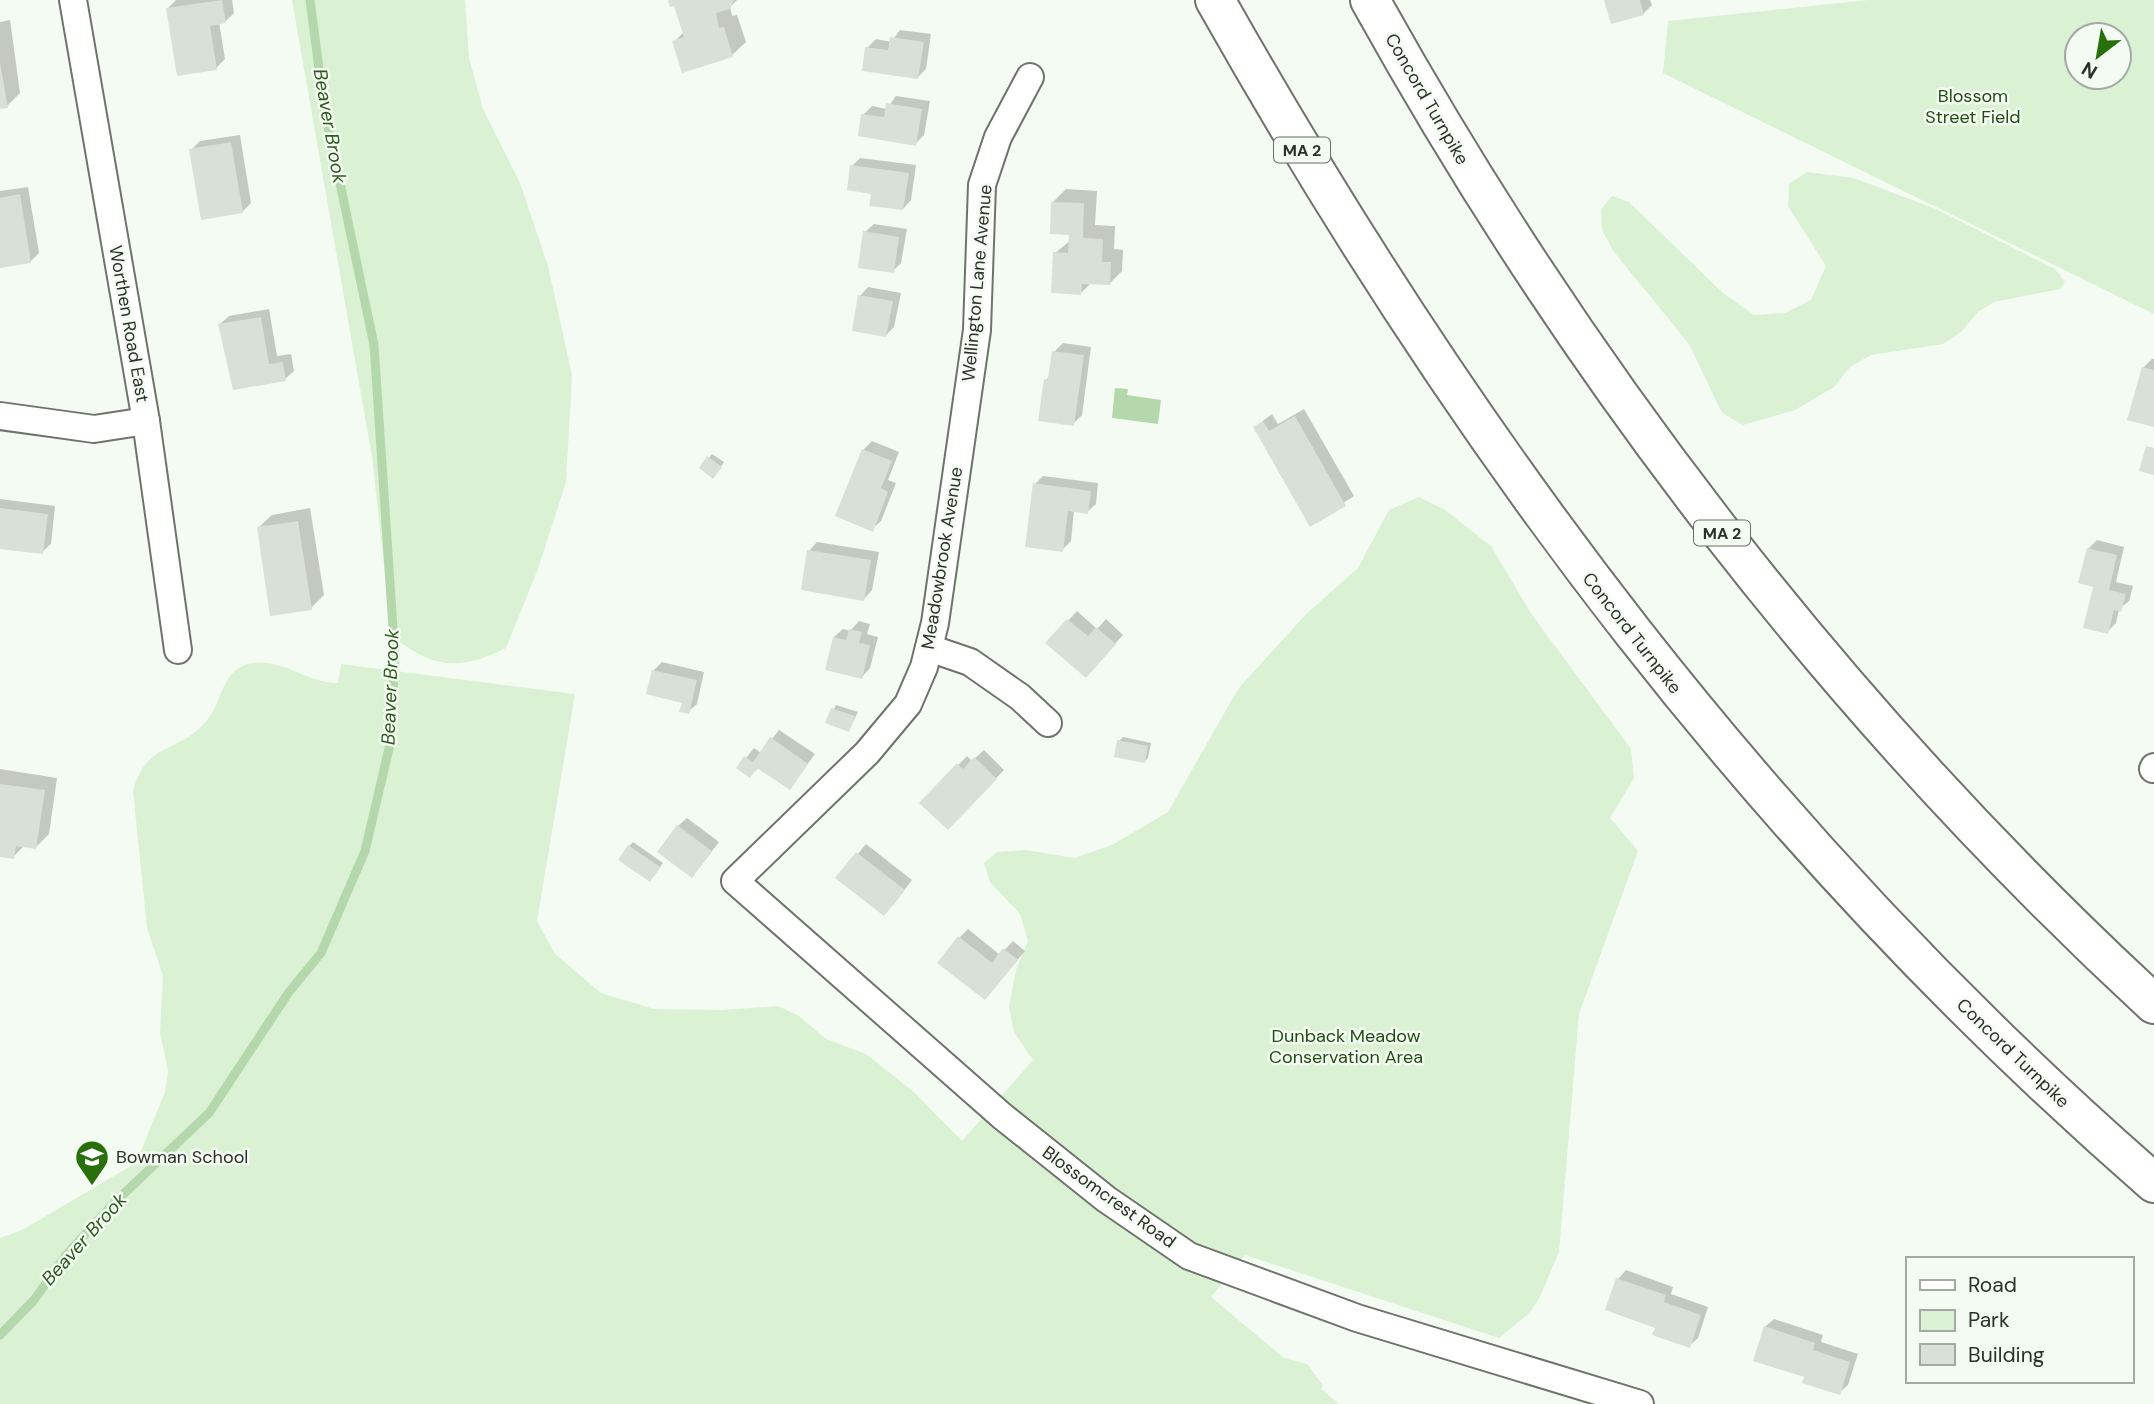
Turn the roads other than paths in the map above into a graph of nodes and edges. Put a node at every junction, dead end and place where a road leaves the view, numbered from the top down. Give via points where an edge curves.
1 (73, 0) edge
2 (1215, 0) edge
3 (1370, 0) edge
4 (1030, 77) dead end
5 (967, 414) joint
6 (0, 416) edge
7 (146, 421) junction
8 (929, 648) junction
9 (178, 650) dead end
10 (1048, 723) dead end
11 (735, 881) joint
12 (2154, 1004) edge
13 (2154, 1183) edge
14 (1635, 1403) edge

1 - 7 street, Worthen Road East
2 - 13 highway, Concord Turnpike / MA 2 via 1310,165 1421,341 1540,512 1691,708 1801,836 1908,950 2056,1095
3 - 12 highway, Concord Turnpike / MA 2 via 1515,242 1635,418 1722,533 1922,771
4 - 5 street, Wellington Lane Avenue via 998,137 982,185 977,330
5 - 8 street, Meadowbrook Avenue
6 - 7 street via 94,429
7 - 9 street, Worthen Road East
8 - 10 street via 970,663 1020,697
8 - 11 street, Meadowbrook Avenue via 908,704 867,753
11 - 14 street, Blossomcrest Road via 1002,1116 1106,1199 1189,1256 1356,1318

